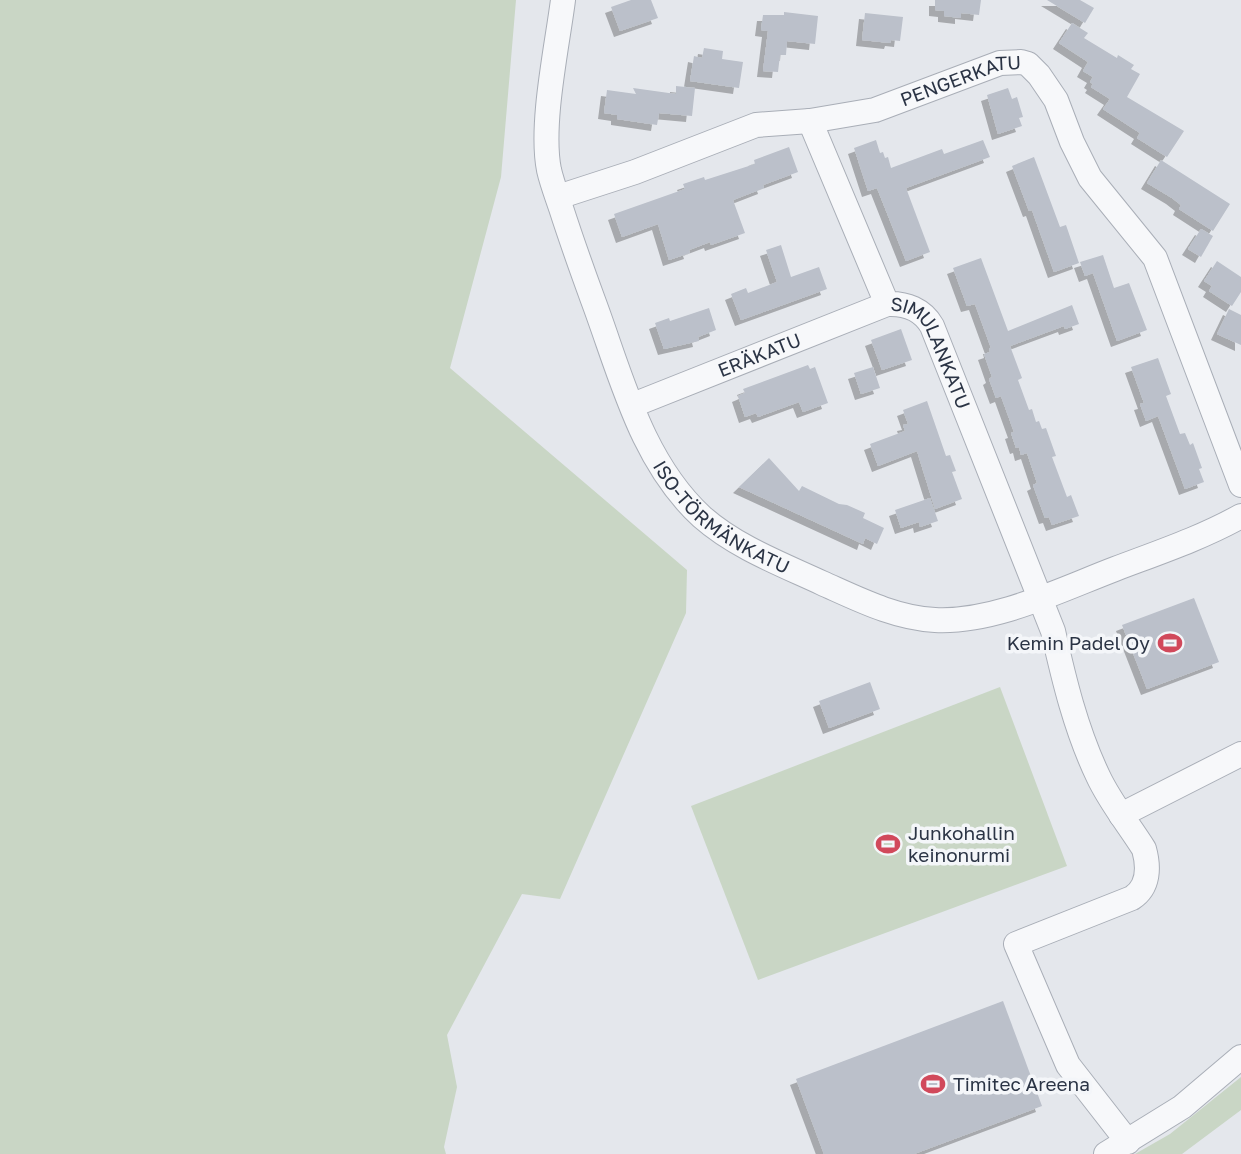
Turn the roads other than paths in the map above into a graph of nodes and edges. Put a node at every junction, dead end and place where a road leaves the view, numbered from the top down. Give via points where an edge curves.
1 (563, 0) edge
2 (810, 121) junction
3 (558, 197) junction
4 (887, 304) junction
5 (633, 405) junction
6 (1241, 485) edge
7 (1241, 516) edge
8 (1040, 597) junction
9 (1241, 754) edge
10 (1121, 815) junction
11 (1241, 1057) edge
12 (1128, 1142) junction
13 (1106, 1154) edge

1 - 3 street, ISO-TÖRMÄNKATU via 547,126 549,169
2 - 3 street, PENGERKATU via 756,125
2 - 4 street, SIMULANKATU
2 - 6 street, PENGERKATU via 883,108 1000,63 1021,62 1034,69 1056,100 1090,178 1159,265
3 - 5 street, ISO-TÖRMÄNKATU
4 - 5 street, ERÄKATU
4 - 8 street, SIMULANKATU via 922,313 932,326
5 - 8 street, ISO-TÖRMÄNKATU via 656,459 675,488 703,518 772,560 906,617 959,620
7 - 8 street, ISO-TÖRMÄNKATU
8 - 10 street, SIMULANKATU via 1084,744
9 - 10 street
10 - 12 street, SIMULANKATU via 1147,861 1146,881 1137,895 1016,944 1068,1065
11 - 12 street via 1182,1107
12 - 13 street

